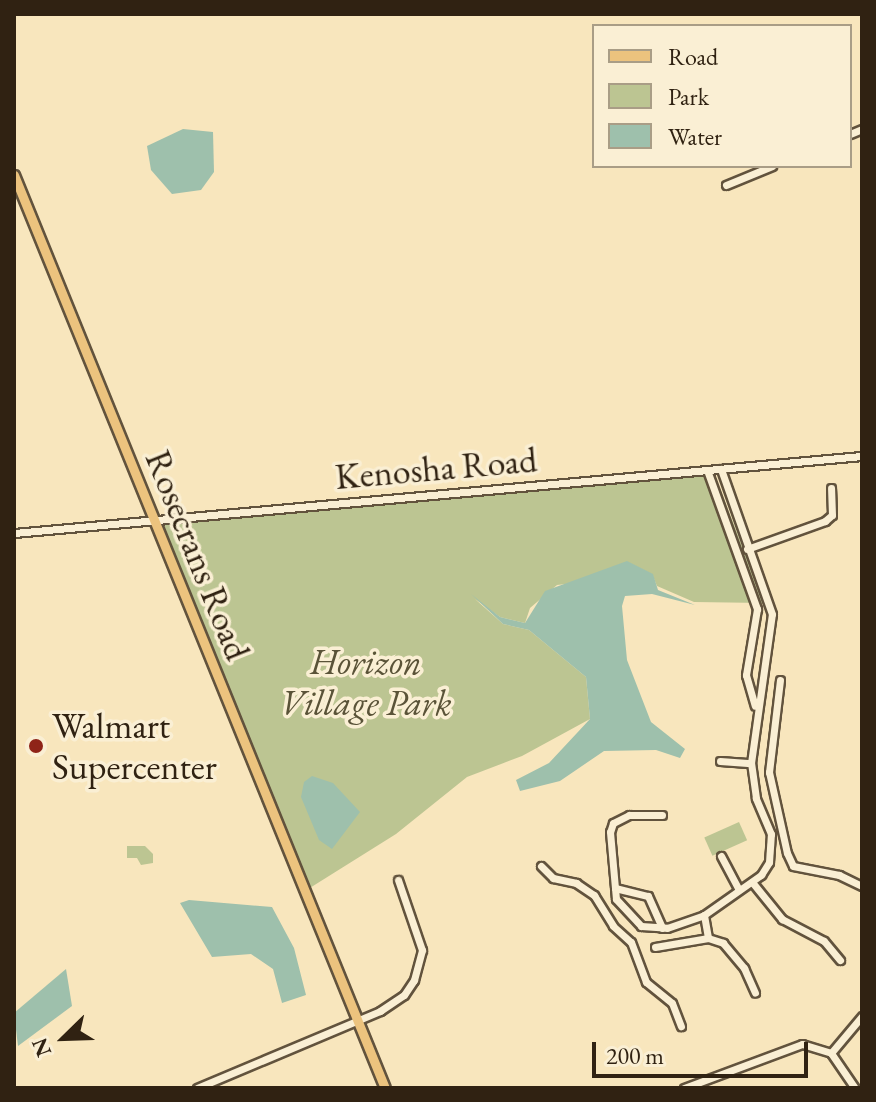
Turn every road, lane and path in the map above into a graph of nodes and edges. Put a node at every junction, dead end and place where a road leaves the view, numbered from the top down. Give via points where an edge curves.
1 (767, 168) edge
2 (14, 175) edge
3 (726, 185) dead end
4 (862, 456) edge
5 (721, 469) junction
6 (707, 470) junction
7 (831, 488) dead end
8 (152, 519) junction
9 (14, 533) edge
10 (747, 549) junction
11 (780, 680) dead end
12 (756, 708) junction
13 (720, 761) dead end
14 (751, 763) junction
15 (778, 806) junction
16 (761, 812) junction
17 (662, 815) dead end
18 (721, 856) dead end
19 (541, 866) dead end
20 (398, 880) dead end
21 (752, 882) junction
22 (862, 886) edge
23 (615, 888) junction
24 (739, 890) junction
25 (704, 915) junction
26 (629, 917) junction
27 (662, 928) junction
28 (617, 929) junction
29 (708, 938) junction
30 (655, 947) dead end
31 (840, 960) dead end
32 (755, 993) dead end
33 (862, 1016) edge
34 (357, 1020) junction
35 (681, 1026) dead end
36 (831, 1053) junction
37 (197, 1088) edge
38 (385, 1088) edge
39 (684, 1088) edge
40 (855, 1088) edge

1 - 3 street
2 - 8 main road, Rosecrans Road
4 - 5 street, Kenosha Road
5 - 6 street, Kenosha Road
5 - 10 street
6 - 8 street, Kenosha Road
6 - 12 street via 757,609 746,675
7 - 10 street via 832,515 825,521
8 - 9 street, Kenosha Road
8 - 34 main road, Rosecrans Road
10 - 12 street via 772,614
11 - 15 street via 769,772
12 - 14 street
13 - 14 street
14 - 16 street
15 - 16 street
15 - 22 street via 793,866 839,875
16 - 21 street via 772,847 769,862
17 - 23 street via 629,815 613,823
18 - 24 street
19 - 28 street via 553,878 576,883 594,895
20 - 34 street via 419,932 418,970 398,1000
21 - 24 street
21 - 31 street via 782,919 824,941
23 - 26 street
23 - 27 street via 648,896
24 - 25 street
25 - 27 street
25 - 29 street
26 - 27 street via 641,926
26 - 28 street
28 - 35 street via 631,942 646,982 672,1003
29 - 30 street
29 - 32 street via 736,956
33 - 36 street
34 - 37 street
34 - 38 main road, Rosecrans Road
36 - 39 street via 793,1044
36 - 40 street

